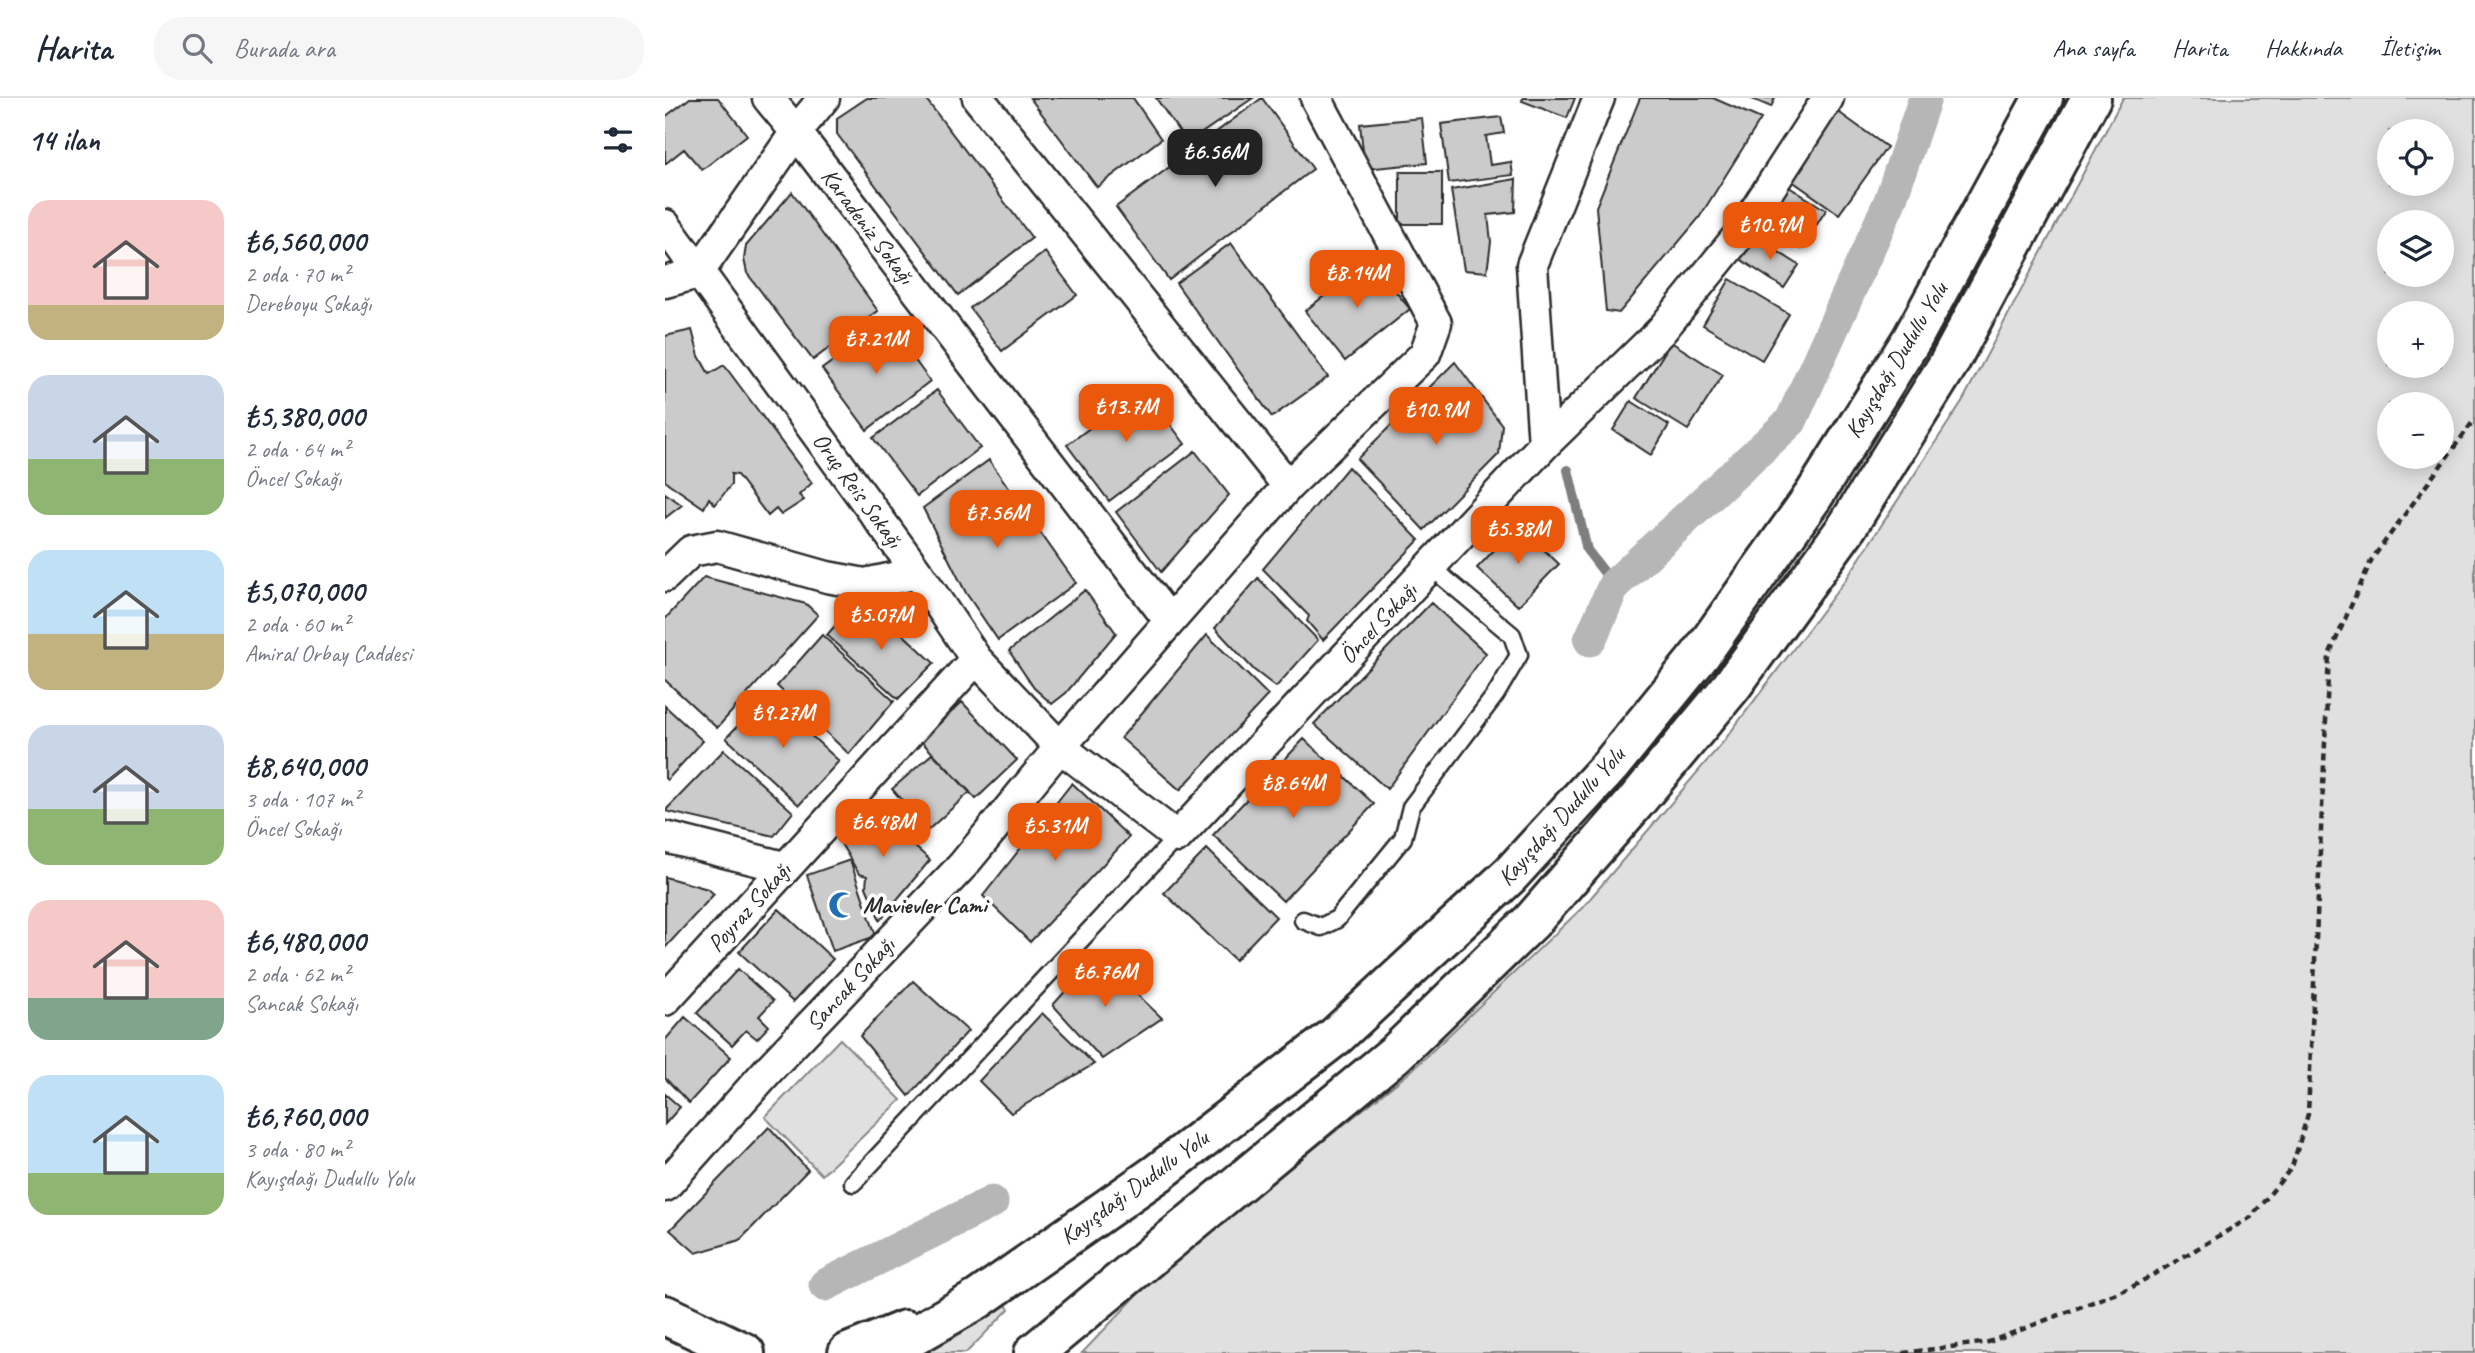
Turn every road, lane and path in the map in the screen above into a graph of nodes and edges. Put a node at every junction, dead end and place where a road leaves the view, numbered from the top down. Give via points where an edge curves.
1 (768, 98) edge
2 (824, 98) edge
3 (978, 98) edge
4 (1316, 98) edge
5 (1599, 98) edge
6 (1828, 98) edge
7 (2043, 98) edge
8 (2091, 98) edge
9 (796, 132) junction
10 (665, 225) edge
11 (698, 272) junction
12 (665, 282) edge
13 (2475, 419) edge
14 (1545, 445) junction
15 (1289, 486) junction
16 (1433, 564) junction
17 (918, 573) junction
18 (665, 576) edge
19 (1169, 620) junction
20 (976, 659) junction
21 (1060, 747) junction
22 (665, 837) edge
23 (1177, 837) junction
24 (784, 867) junction
25 (1303, 920) dead end
26 (665, 1000) edge
27 (853, 1183) dead end
28 (665, 1186) edge
29 (978, 1299) junction
30 (665, 1315) edge
31 (665, 1335) edge
32 (681, 1353) edge
33 (745, 1353) edge
34 (848, 1353) edge
35 (884, 1353) edge
36 (1034, 1353) edge
37 (1903, 1353) edge

1 - 9 street, Karadeniz Sokağı
2 - 9 street
3 - 15 street
4 - 15 street, Sancak Sokağı via 1436,323 1425,354
5 - 14 street via 1532,265
6 - 14 street, Öncel Sokağı via 1739,234 1661,331
7 - 29 main road, Kayışdağı Dudullu Yolu via 1912,339 1814,495 1701,654 1610,766 1510,875 1336,1036 1159,1172
8 - 36 main road, Kayışdağı Dudullu Yolu via 1949,363 1847,527 1731,687 1633,805 1532,921 1395,1054
9 - 11 street
9 - 19 street, Karadeniz Sokağı
10 - 11 street, Oruç Reis Sokağı
11 - 12 street
11 - 17 street, Oruç Reis Sokağı
13 - 37 path via 2372,559 2329,655 2308,1114 2293,1167 2251,1217 2132,1287 1989,1342
14 - 16 street, Öncel Sokağı
15 - 19 street, Sancak Sokağı
16 - 23 street, Öncel Sokağı
16 - 25 lane via 1511,635 1519,655 1496,694 1411,807 1403,838 1337,919 1321,927
17 - 18 street via 865,584 717,546 691,551
17 - 20 street, Oruç Reis Sokağı
19 - 21 street, Sancak Sokağı
20 - 21 street, Oruç Reis Sokağı
20 - 24 street, Poyraz Sokağı
21 - 23 street
21 - 28 street, Sancak Sokağı via 963,865
22 - 24 street
23 - 27 lane
24 - 26 street, Poyraz Sokağı
29 - 34 main road
29 - 35 main road, Kayışdağı Dudullu Yolu
30 - 33 main road
31 - 32 main road

